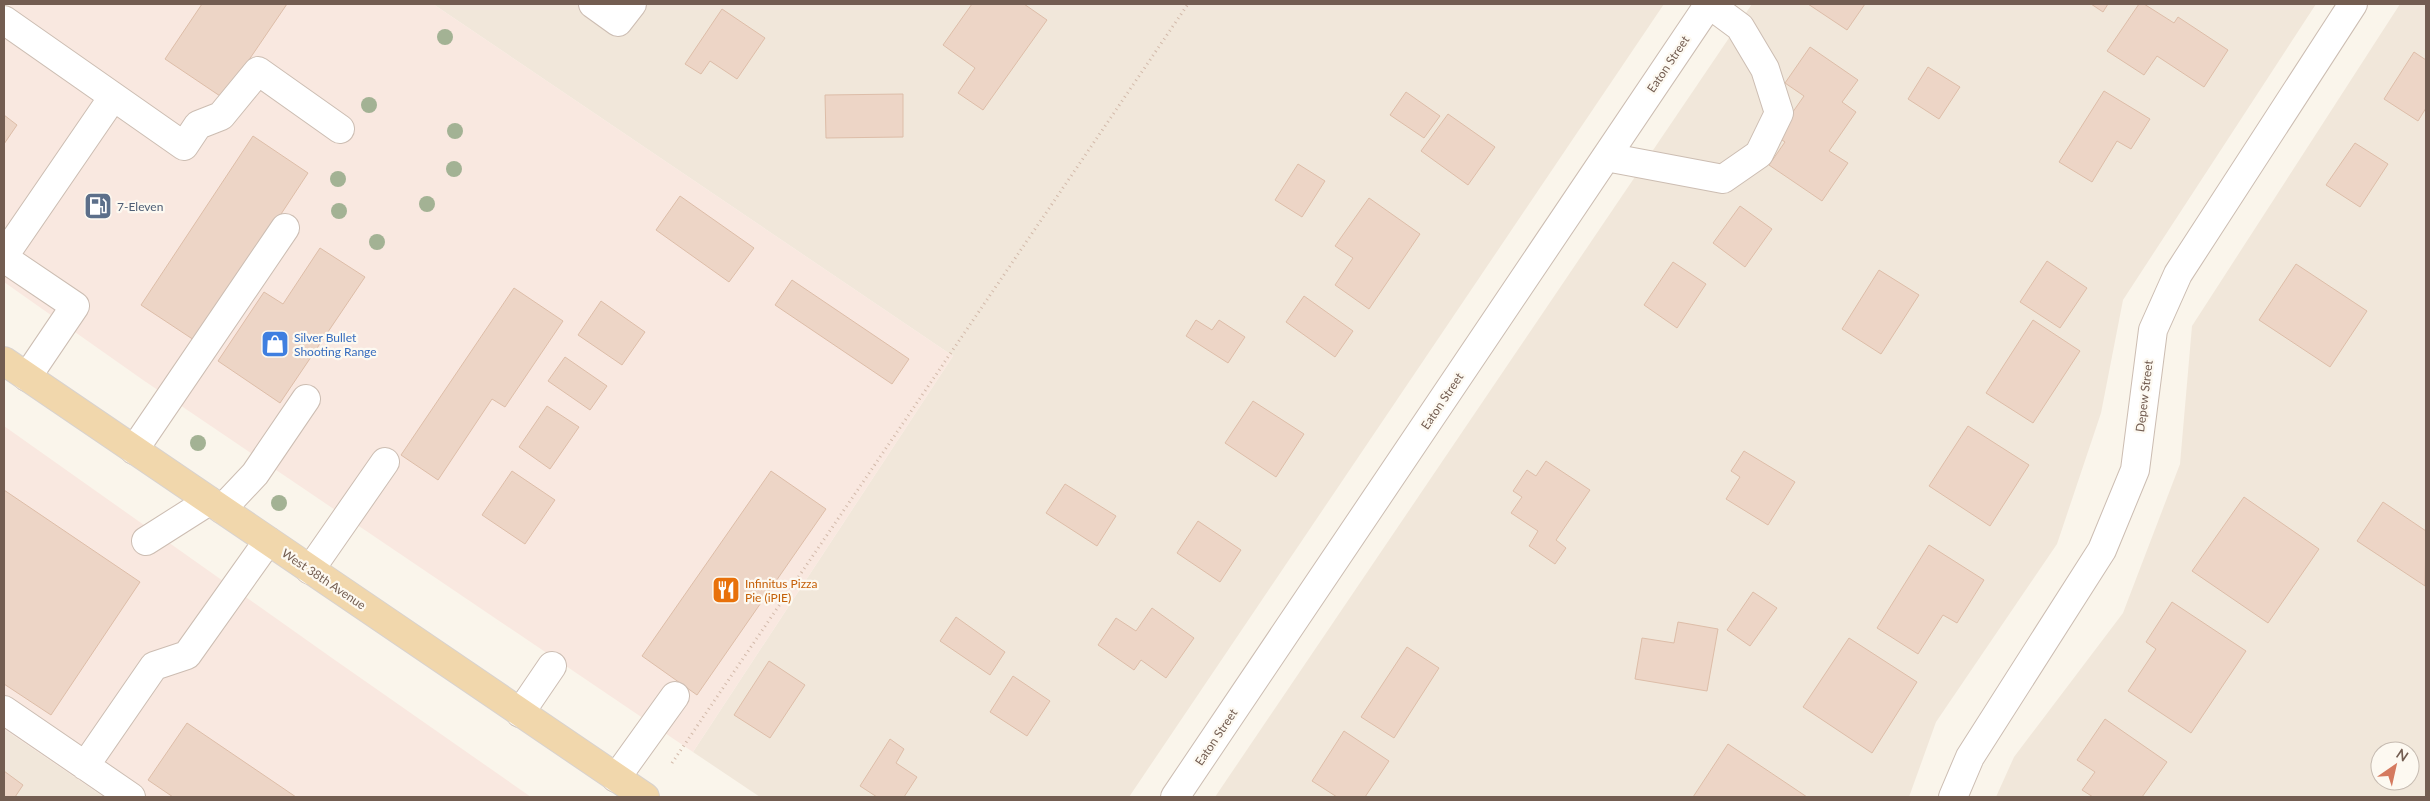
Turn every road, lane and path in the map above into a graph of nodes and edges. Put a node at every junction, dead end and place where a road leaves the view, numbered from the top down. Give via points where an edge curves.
1 (593, 4) edge
2 (632, 4) edge
3 (1188, 4) edge
4 (1709, 4) edge
5 (2353, 4) edge
6 (4, 20) edge
7 (113, 97) junction
8 (340, 128) dead end
9 (1606, 157) junction
10 (285, 228) dead end
11 (4, 257) edge
12 (4, 361) edge
13 (28, 377) junction
14 (306, 400) dead end
15 (134, 450) junction
16 (385, 462) dead end
17 (215, 505) junction
18 (146, 541) dead end
19 (268, 541) junction
20 (310, 570) junction
21 (552, 666) dead end
22 (675, 696) dead end
23 (4, 710) edge
24 (520, 713) junction
25 (672, 763) dead end
26 (85, 766) junction
27 (633, 791) edge
28 (131, 797) edge
29 (1175, 797) edge
30 (1953, 797) edge

1 - 2 street via 618,22
3 - 25 path
4 - 9 street, Eaton Street
4 - 9 street via 1740,27 1765,69 1780,113 1759,154 1723,179
5 - 30 street, Depew Street via 2178,274 2152,330 2134,470 2102,550 1970,757
6 - 7 street
7 - 8 street via 184,146 198,125 220,116 258,71
7 - 11 street
9 - 29 street, Eaton Street
10 - 15 street
11 - 13 street via 76,306
12 - 13 main road, West 38th Avenue
13 - 15 main road, West 38th Avenue
14 - 17 street via 256,474
15 - 17 main road, West 38th Avenue
16 - 20 street
17 - 18 street
17 - 19 main road, West 38th Avenue
19 - 20 main road, West 38th Avenue
19 - 26 street via 186,655 154,666
20 - 24 main road, West 38th Avenue
21 - 24 street
22 - 27 street
23 - 26 street
24 - 27 main road, West 38th Avenue
26 - 28 street

